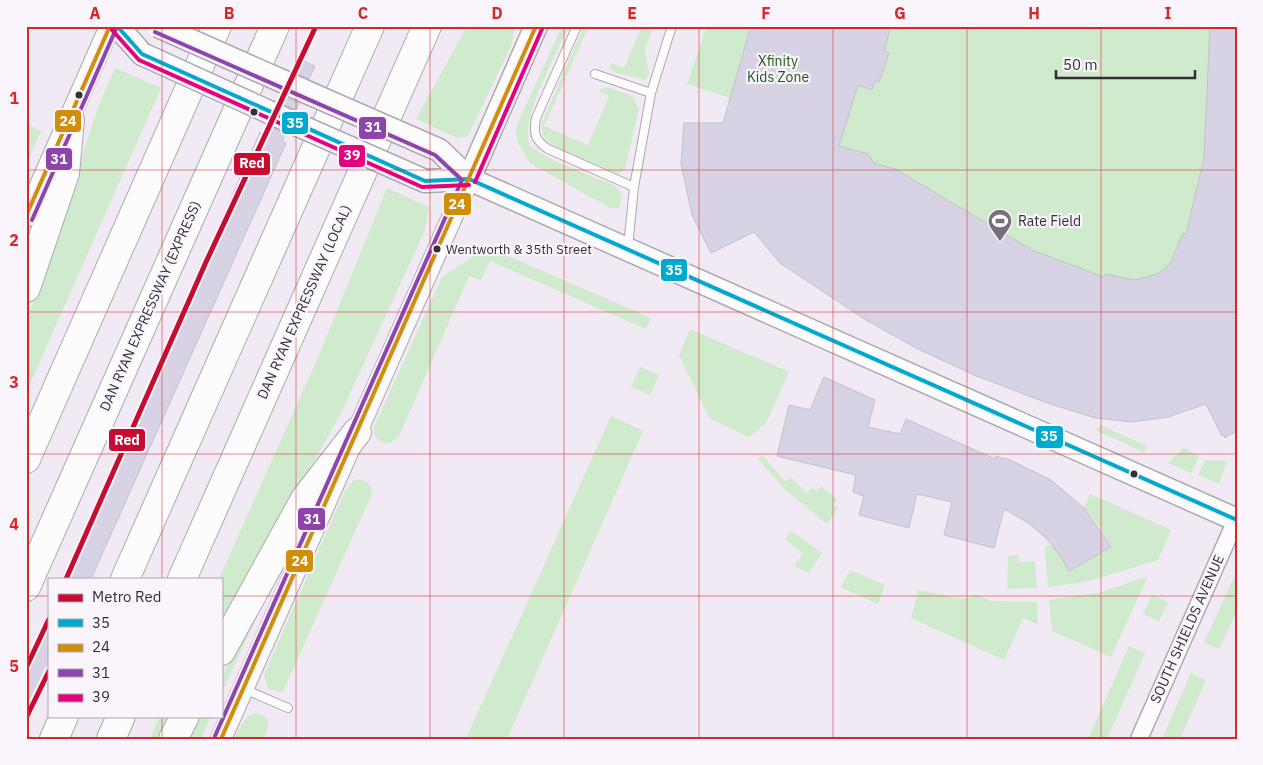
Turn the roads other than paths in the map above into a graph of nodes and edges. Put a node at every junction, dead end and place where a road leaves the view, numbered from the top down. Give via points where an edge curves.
1 (110, 26) edge
2 (117, 26) edge
3 (158, 26) edge
4 (217, 26) edge
5 (275, 26) edge
6 (370, 26) edge
7 (536, 26) edge
8 (577, 26) edge
9 (672, 26) edge
10 (427, 27) edge
11 (595, 74) dead end
12 (651, 94) junction
13 (70, 120) junction
14 (468, 179) junction
15 (634, 187) junction
16 (26, 217) edge
17 (628, 250) junction
18 (26, 288) edge
19 (357, 432) junction
20 (26, 459) edge
21 (1236, 520) edge
22 (125, 578) edge
23 (182, 578) edge
24 (26, 586) edge
25 (222, 649) edge
26 (243, 688) junction
27 (288, 708) dead end
28 (63, 718) edge
29 (120, 718) edge
30 (184, 718) edge
31 (54, 739) edge
32 (111, 739) edge
33 (173, 739) edge
34 (221, 739) edge
35 (1139, 739) edge

1 - 13 street
2 - 14 main road, bridge via 142,54 425,181
3 - 14 main road, bridge via 439,150
4 - 20 highway
5 - 24 highway, DAN RYAN EXPRESSWAY (EXPRESS)
6 - 22 highway
7 - 14 main road
8 - 15 lane via 536,118 534,131 538,142 548,149
9 - 12 lane
10 - 23 highway, DAN RYAN EXPRESSWAY (LOCAL)
11 - 12 lane
12 - 15 lane
13 - 16 street
13 - 18 highway via 65,173
14 - 17 main road
14 - 19 street
15 - 17 lane
17 - 21 main road
19 - 25 highway via 305,499
19 - 26 street
21 - 35 street, SOUTH SHIELDS AVENUE
26 - 27 lane
26 - 34 street
28 - 31 highway
29 - 32 highway
30 - 33 highway

